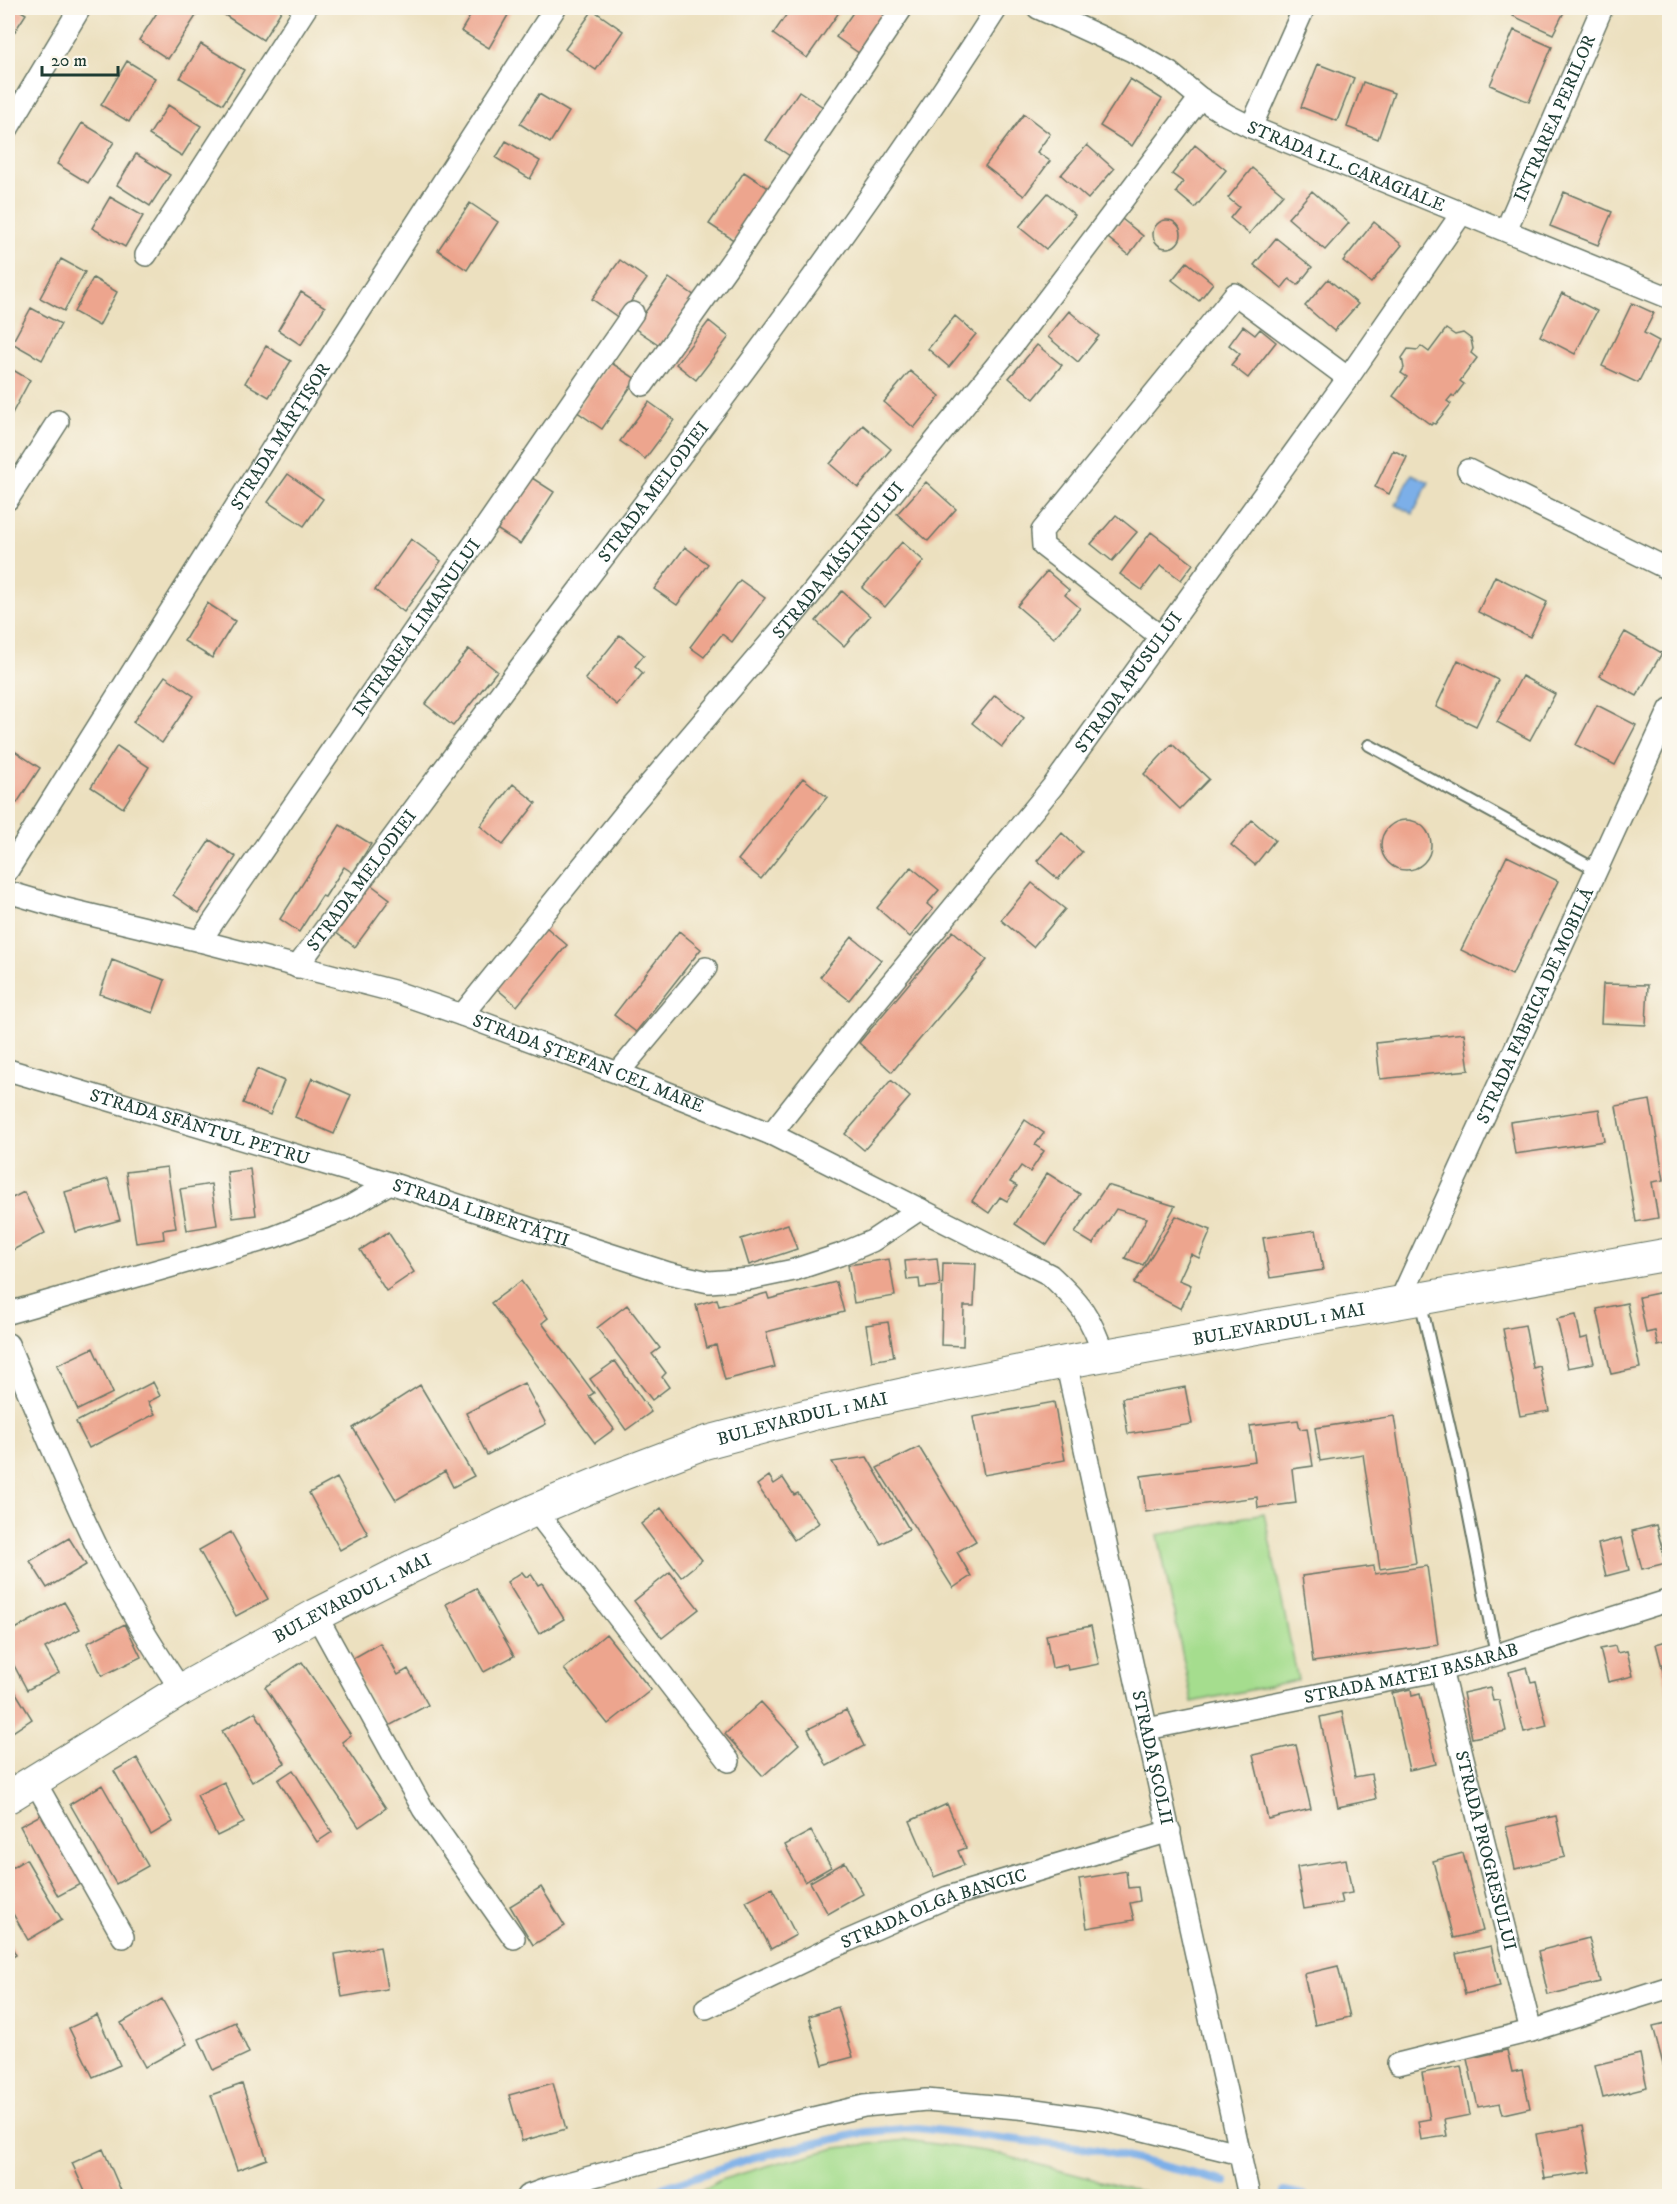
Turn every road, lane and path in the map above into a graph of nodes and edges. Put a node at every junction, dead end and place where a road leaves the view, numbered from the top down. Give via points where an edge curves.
1 (80, 8) edge
2 (306, 8) edge
3 (555, 8) edge
4 (902, 8) edge
5 (997, 8) edge
6 (1038, 8) edge
7 (1304, 8) edge
8 (1602, 8) edge
9 (1200, 98) junction
10 (1251, 127) junction
11 (8, 128) edge
12 (1462, 213) junction
13 (1506, 230) junction
14 (146, 255) dead end
15 (1670, 298) edge
16 (633, 313) dead end
17 (1348, 378) junction
18 (643, 386) dead end
19 (58, 421) dead end
20 (1468, 470) dead end
21 (8, 499) edge
22 (1670, 570) edge
23 (1161, 637) junction
24 (1670, 709) edge
25 (1369, 745) dead end
26 (1595, 869) junction
27 (8, 870) edge
28 (8, 892) edge
29 (200, 941) junction
30 (297, 967) junction
31 (706, 968) dead end
32 (462, 1015) junction
33 (8, 1070) edge
34 (618, 1073) junction
35 (771, 1134) junction
36 (390, 1183) junction
37 (920, 1209) junction
38 (1670, 1254) edge
39 (1410, 1302) junction
40 (8, 1313) edge
41 (8, 1344) edge
42 (1104, 1356) junction
43 (1066, 1362) junction
44 (535, 1510) junction
45 (1670, 1600) edge
46 (316, 1615) junction
47 (1496, 1655) junction
48 (1441, 1670) junction
49 (181, 1690) junction
50 (1147, 1729) junction
51 (729, 1761) dead end
52 (34, 1780) junction
53 (8, 1797) edge
54 (1170, 1831) junction
55 (123, 1937) dead end
56 (514, 1938) dead end
57 (1670, 1987) edge
58 (706, 2008) dead end
59 (1531, 2031) junction
60 (1398, 2064) dead end
61 (1241, 2154) junction
62 (527, 2196) edge
63 (1250, 2196) edge

1 - 11 street
2 - 14 street
3 - 27 street, STRADA MĂRȚIȘOR
4 - 18 street
5 - 30 street, STRADA MELODIEI via 943,93 800,294
6 - 9 street, STRADA I.L. CARAGIALE via 1132,51 1170,73
7 - 10 street
8 - 13 street, INTRAREA PERILOR
9 - 10 street, STRADA I.L. CARAGIALE
9 - 32 street, STRADA MĂSLINULUI via 1004,356
10 - 12 street, STRADA I.L. CARAGIALE
12 - 13 street, STRADA I.L. CARAGIALE
12 - 17 street, STRADA APUSULUI
13 - 15 street, STRADA I.L. CARAGIALE
16 - 29 street, INTRAREA LIMANULUI
17 - 23 street, STRADA APUSULUI
17 - 23 street via 1235,294 1042,531 1043,546
19 - 21 street
20 - 22 street
23 - 35 street, STRADA APUSULUI via 1053,786
24 - 26 street, STRADA FABRICA DE MOBILĂ
25 - 26 lane
26 - 39 street, STRADA FABRICA DE MOBILĂ
28 - 29 street, STRADA ȘTEFAN CEL MARE
29 - 30 street, STRADA ȘTEFAN CEL MARE
30 - 32 street, STRADA ȘTEFAN CEL MARE via 393,991
31 - 34 street
32 - 34 street, STRADA ȘTEFAN CEL MARE
33 - 36 street, STRADA SFÂNTUL PETRU
34 - 35 street, STRADA ȘTEFAN CEL MARE
35 - 37 street, STRADA ȘTEFAN CEL MARE
36 - 37 street, STRADA LIBERTĂȚII via 668,1273 709,1282 794,1270 839,1255 872,1241
36 - 40 street, STRADA LIBERTĂȚII via 344,1210 274,1237
37 - 42 street, STRADA ȘTEFAN CEL MARE via 1050,1275 1082,1308 1095,1328
38 - 39 main road, BULEVARDUL 1 MAI
39 - 42 main road, BULEVARDUL 1 MAI
39 - 47 lane via 1461,1476
41 - 49 street via 107,1566 150,1644
42 - 43 main road, BULEVARDUL 1 MAI
43 - 44 main road, BULEVARDUL 1 MAI via 869,1401 751,1430 655,1461
43 - 50 street, STRADA ȘCOLII
44 - 46 main road, BULEVARDUL 1 MAI
44 - 51 street
45 - 47 street, STRADA MATEI BASARAB
46 - 49 main road, BULEVARDUL 1 MAI
46 - 56 street via 423,1809
47 - 48 street, STRADA MATEI BASARAB
48 - 50 street, STRADA MATEI BASARAB
48 - 59 street, STRADA PROGRESULUI
49 - 52 main road, BULEVARDUL 1 MAI
50 - 54 street, STRADA ȘCOLII
52 - 53 main road, BULEVARDUL 1 MAI
52 - 55 street
54 - 58 street, STRADA OLGA BANCIC via 948,1897
54 - 61 street, STRADA ȘCOLII
57 - 59 street
59 - 60 street
61 - 62 street via 1099,2120 926,2100 864,2106 792,2123
61 - 63 street, STRADA ȘCOLII

